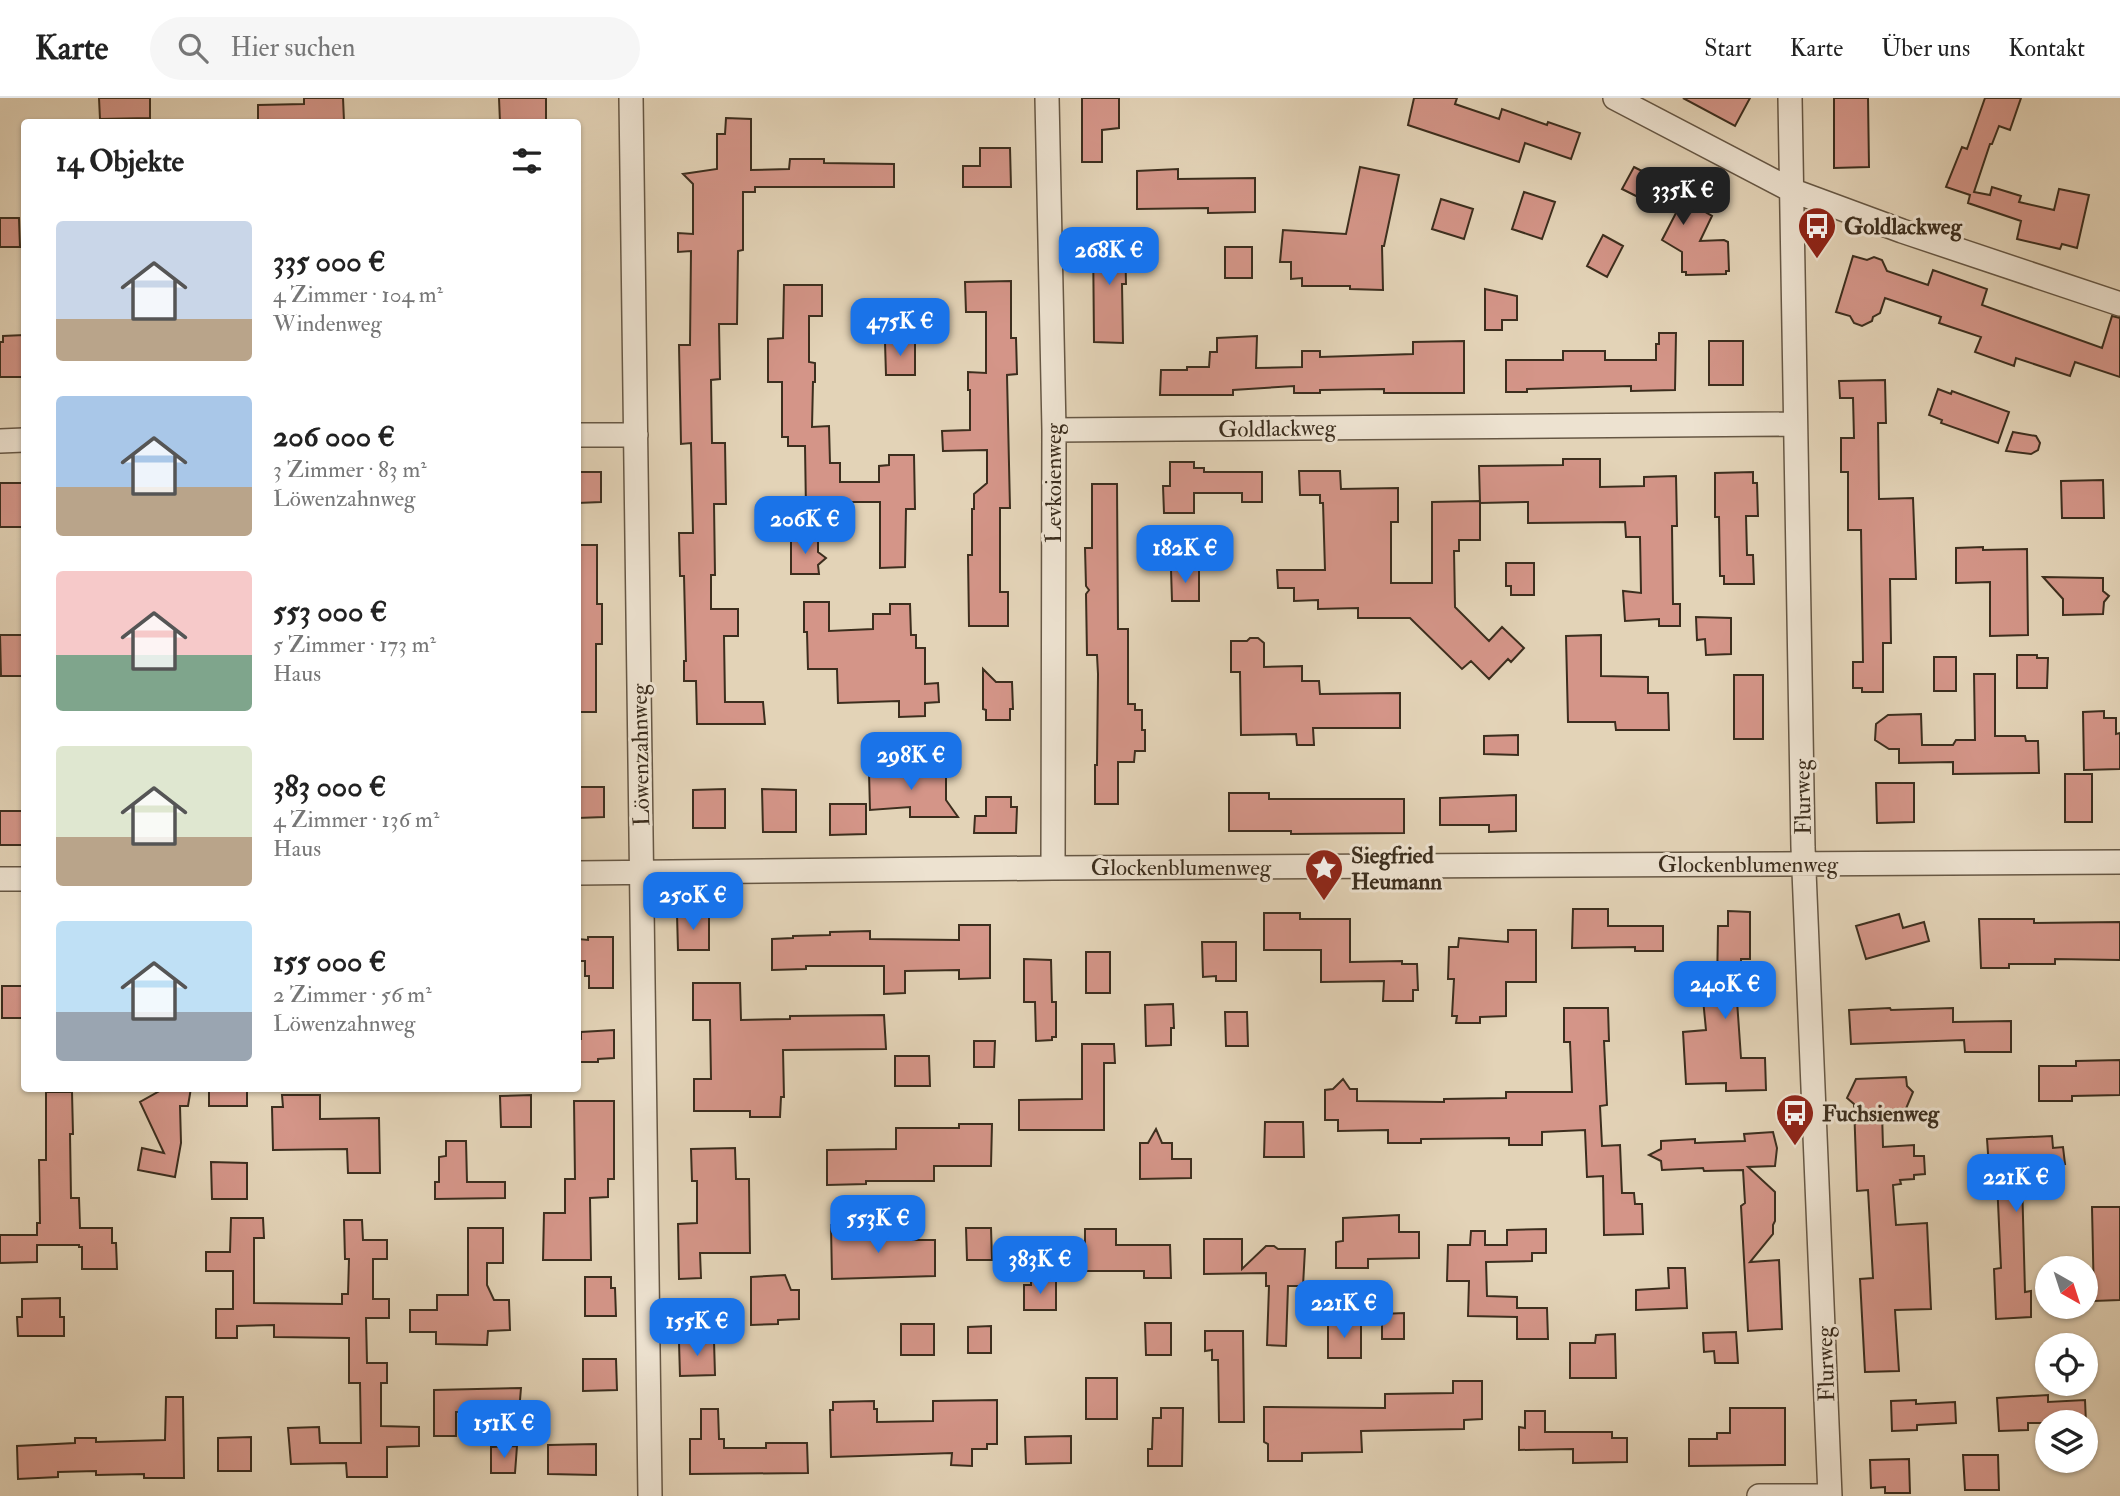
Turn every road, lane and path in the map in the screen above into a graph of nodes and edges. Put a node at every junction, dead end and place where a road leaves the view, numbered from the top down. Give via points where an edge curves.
1 (632, 98) edge
2 (1047, 98) edge
3 (1615, 98) edge
4 (1790, 98) edge
5 (1791, 190) junction
6 (2120, 304) edge
7 (1795, 424) junction
8 (1054, 430) junction
9 (581, 435) edge
10 (636, 435) junction
11 (0, 440) edge
12 (21, 440) edge
13 (2120, 862) edge
14 (1804, 863) junction
15 (1053, 868) junction
16 (642, 872) junction
17 (581, 873) edge
18 (0, 879) edge
19 (21, 879) edge
20 (650, 1496) edge
21 (1759, 1496) edge
22 (1830, 1496) edge

1 - 10 street, Löwenzahnweg
2 - 8 street, Levkoienweg
3 - 5 street
4 - 5 street, Flurweg
5 - 6 street
5 - 7 street, Flurweg
7 - 8 street, Goldlackweg
7 - 14 street, Flurweg
8 - 15 street, Levkoienweg
9 - 10 street
10 - 16 street, Löwenzahnweg
11 - 12 street
13 - 14 street, Glockenblumenweg
14 - 15 street, Glockenblumenweg
14 - 22 street, Flurweg
15 - 16 street, Glockenblumenweg
16 - 17 street, Glockenblumenweg
16 - 20 street, Löwenzahnweg
18 - 19 street
21 - 22 street

